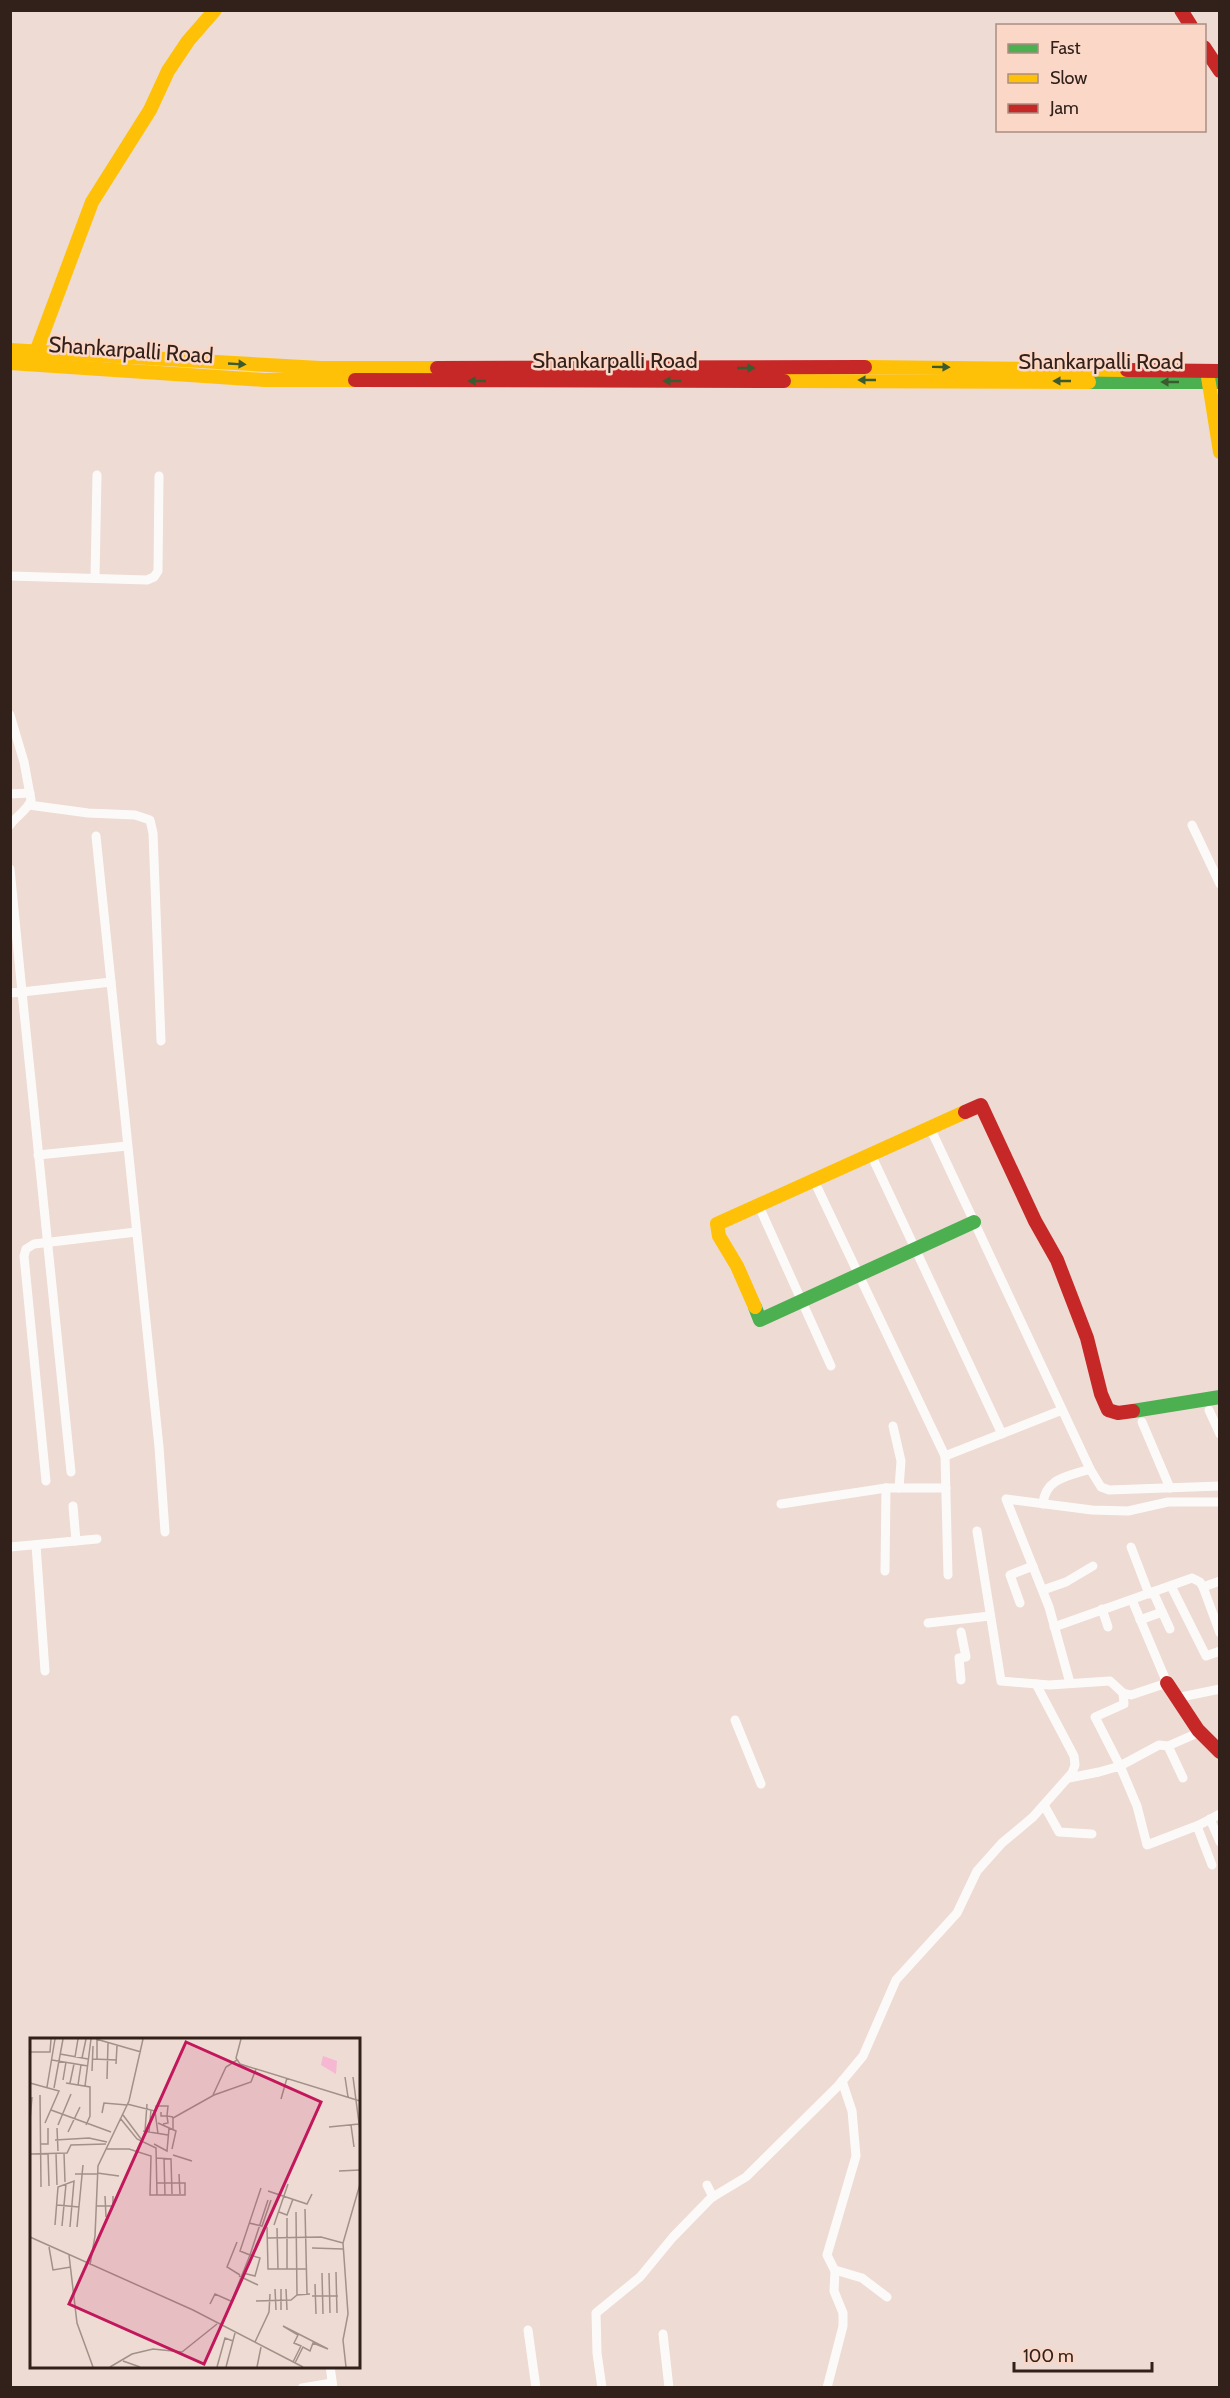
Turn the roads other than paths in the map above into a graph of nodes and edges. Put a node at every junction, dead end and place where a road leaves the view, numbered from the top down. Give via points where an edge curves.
1 (215, 10) edge
2 (1181, 10) edge
3 (1190, 24) edge
4 (1206, 50) edge
5 (1220, 71) edge
6 (10, 350) edge
7 (36, 352) junction
8 (10, 363) edge
9 (1213, 377) edge
10 (1220, 452) edge
11 (97, 475) dead end
12 (159, 476) dead end
13 (10, 576) edge
14 (95, 578) junction
15 (10, 715) edge
16 (30, 793) junction
17 (10, 794) edge
18 (29, 805) junction
19 (10, 825) edge
20 (1192, 825) dead end
21 (96, 836) dead end
22 (10, 869) edge
23 (1220, 884) edge
24 (111, 982) junction
25 (22, 992) junction
26 (10, 993) edge
27 (161, 1041) dead end
28 (933, 1134) dead end
29 (127, 1146) junction
30 (38, 1155) junction
31 (874, 1161) dead end
32 (817, 1187) dead end
33 (762, 1213) dead end
34 (974, 1222) junction
35 (136, 1232) junction
36 (47, 1243) junction
37 (915, 1249) junction
38 (859, 1275) junction
39 (801, 1301) junction
40 (831, 1366) dead end
41 (1220, 1397) edge
42 (1062, 1410) junction
43 (1209, 1410) dead end
44 (1142, 1422) dead end
45 (893, 1426) dead end
46 (1002, 1434) junction
47 (1220, 1434) edge
48 (945, 1456) junction
49 (1090, 1469) junction
50 (70, 1472) dead end
51 (46, 1480) dead end
52 (1220, 1486) edge
53 (886, 1488) junction
54 (899, 1488) junction
55 (946, 1488) junction
56 (1170, 1488) junction
57 (1220, 1502) edge
58 (782, 1504) dead end
59 (1043, 1504) junction
60 (74, 1506) dead end
61 (976, 1531) dead end
62 (165, 1532) dead end
63 (98, 1539) dead end
64 (76, 1541) junction
65 (36, 1545) junction
66 (10, 1547) edge
67 (1131, 1547) dead end
68 (1033, 1566) junction
69 (1093, 1566) dead end
70 (885, 1571) dead end
71 (948, 1575) dead end
72 (1220, 1581) edge
73 (1171, 1586) junction
74 (1203, 1587) junction
75 (1043, 1590) junction
76 (1151, 1593) junction
77 (1132, 1600) junction
78 (1020, 1603) dead end
79 (1102, 1609) junction
80 (1162, 1612) junction
81 (990, 1616) junction
82 (1140, 1620) junction
83 (928, 1623) dead end
84 (1054, 1627) junction
85 (1108, 1627) dead end
86 (1170, 1629) dead end
87 (961, 1632) dead end
88 (1220, 1632) edge
89 (1220, 1651) edge
90 (45, 1671) dead end
91 (961, 1680) dead end
92 (1070, 1683) junction
93 (1167, 1683) junction
94 (1036, 1684) junction
95 (1220, 1689) edge
96 (1123, 1693) junction
97 (1176, 1698) junction
98 (735, 1720) dead end
99 (1200, 1732) junction
100 (1168, 1746) junction
101 (1220, 1752) edge
102 (1120, 1766) junction
103 (1069, 1778) junction
104 (1183, 1778) dead end
105 (761, 1784) dead end
106 (1044, 1805) junction
107 (1220, 1814) edge
108 (1210, 1820) junction
109 (1197, 1826) junction
110 (1092, 1834) dead end
111 (1220, 1842) edge
112 (1220, 1856) edge
113 (842, 2081) junction
114 (707, 2185) dead end
115 (712, 2197) junction
116 (835, 2270) junction
117 (887, 2297) dead end
118 (528, 2330) dead end
119 (663, 2334) dead end
120 (330, 2368) edge
121 (332, 2385) edge
122 (302, 2388) edge
123 (536, 2388) edge
124 (602, 2388) edge
125 (669, 2388) edge
126 (827, 2388) edge

1 - 7 main road via 168,71 150,110 92,202
2 - 3 main road
4 - 5 main road
6 - 7 main road, Shankarpalli Road
7 -> 9 main road, Shankarpalli Road via 320,368 902,367
9 -> 8 main road, Shankarpalli Road via 264,380
9 - 10 main road
11 - 14 street
12 - 14 street via 158,571 147,580
13 - 14 street
15 - 16 street
16 - 17 street
16 - 18 street
18 - 19 street
18 - 27 street via 135,815 150,820
20 - 23 street
21 - 24 street
22 - 25 street
24 - 25 street
24 - 29 street
25 - 26 street
25 - 30 street
28 - 34 street
29 - 30 street
29 - 35 street
30 - 36 street
31 - 37 street
32 - 38 street
33 - 39 street
34 - 37 main road
34 - 42 street
35 - 36 street
35 - 62 street
36 - 50 street
36 - 51 street via 29,1246 24,1256
37 - 38 main road
37 - 46 street
38 - 39 main road
38 - 48 street
39 - 40 street
39 - 41 main road via 760,1320 737,1266 719,1236 717,1224 981,1105 1057,1260 1087,1338 1108,1410 1118,1413
42 - 46 street
42 - 49 street
43 - 47 street
44 - 56 street
45 - 54 street via 901,1461
46 - 48 street
48 - 55 street
49 - 56 street via 1101,1487 1109,1490
49 - 59 street via 1053,1481 1044,1492
52 - 56 street
53 - 54 street
53 - 58 street
53 - 70 street
54 - 55 street
55 - 71 street
57 - 59 street via 1168,1502 1128,1511
59 - 68 street via 1006,1499
60 - 64 street
61 - 81 street
63 - 64 street
64 - 65 street
65 - 66 street
65 - 90 street
67 - 76 street
68 - 75 street
68 - 78 street via 1010,1575
69 - 75 street
72 - 74 street
73 - 74 street via 1192,1578
73 - 76 street
73 - 89 street via 1206,1656
74 - 88 street
75 - 84 street
76 - 77 street
76 - 80 street
77 - 79 street
77 - 82 street
79 - 84 street
79 - 85 street
80 - 82 street
80 - 86 street
81 - 83 street
81 - 94 street via 1001,1681
82 - 93 street
84 - 92 street
87 - 91 street via 966,1657 960,1659
92 - 94 street
92 - 96 street via 1110,1681
93 - 96 street via 1131,1695
93 - 97 main road
94 - 103 street via 1074,1756
95 - 97 street
96 - 102 street via 1124,1704 1095,1717
97 - 99 main road
98 - 105 street
99 - 100 street
99 - 101 main road
100 - 102 street via 1159,1745
100 - 104 street
102 - 103 street
102 - 109 street via 1137,1806 1147,1845
103 - 106 street
106 - 110 street via 1059,1832
106 - 113 street via 977,1871 957,1913 896,1980 862,2056
107 - 108 street
108 - 109 street
108 - 111 street
109 - 112 street via 1212,1864
113 - 115 street via 746,2177
113 - 116 street via 852,2111 856,2156 827,2255
114 - 115 street
115 - 124 street via 640,2277 596,2313
116 - 117 street via 862,2278
116 - 126 street via 834,2291 843,2313 843,2326
118 - 123 street
119 - 125 street
120 - 121 street
121 - 122 street

